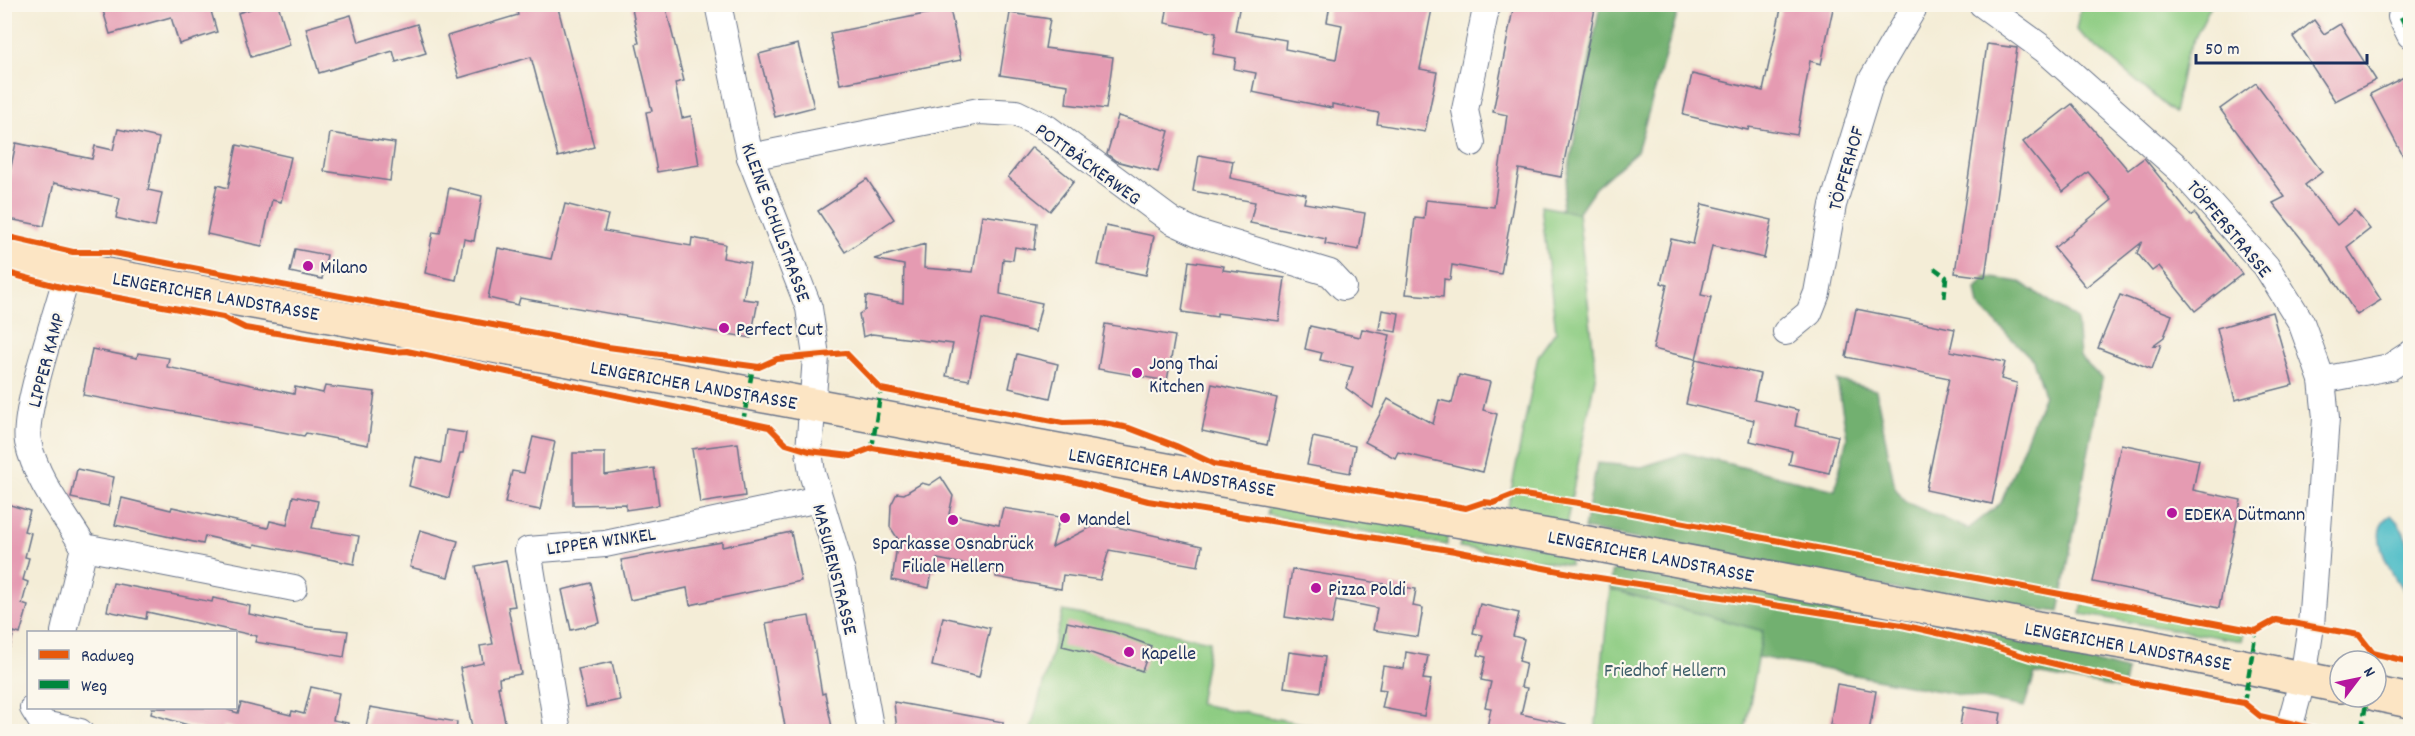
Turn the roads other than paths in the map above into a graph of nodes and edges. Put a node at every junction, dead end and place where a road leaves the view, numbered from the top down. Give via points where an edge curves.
1 (718, 4) edge
2 (1487, 4) edge
3 (1916, 4) edge
4 (1982, 4) edge
5 (1472, 143) dead end
6 (750, 157) junction
7 (4, 252) edge
8 (69, 268) junction
9 (1343, 287) dead end
10 (1786, 332) dead end
11 (2410, 354) edge
12 (2322, 380) junction
13 (812, 406) junction
14 (819, 499) junction
15 (84, 547) junction
16 (294, 588) dead end
17 (64, 631) edge
18 (2303, 678) junction
19 (2328, 683) edge
20 (2388, 696) edge
21 (2410, 701) edge
22 (34, 709) edge
23 (80, 732) edge
24 (558, 732) edge
25 (871, 732) edge
26 (2288, 732) edge

1 - 6 street, KLEINE SCHULSTRASSE
2 - 5 street via 1465,110
3 - 10 street, TÖPFERHOF via 1871,81 1833,205 1817,293 1809,313
4 - 12 street, TÖPFERSTRASSE via 2044,50 2180,170 2266,266 2301,322
6 - 9 street, POTTBÄCKERWEG via 979,111 1016,113 1047,128 1172,221 1198,233 1330,273
6 - 13 street, KLEINE SCHULSTRASSE via 809,308 816,356
7 - 8 main road, LENGERICHER LANDSTRASSE
8 - 13 main road, LENGERICHER LANDSTRASSE
8 - 15 street, LIPPER KAMP via 30,410 27,440 38,472
11 - 12 street via 2390,367
12 - 18 street, TÖPFERSTRASSE via 2326,418 2311,626
13 - 14 street, MASURENSTRASSE via 809,451
13 - 18 main road, LENGERICHER LANDSTRASSE via 1572,540
14 - 24 street, LIPPER WINKEL via 605,544 528,550
14 - 25 street, MASURENSTRASSE via 842,572
15 - 16 street
15 - 17 street
18 - 19 main road, LENGERICHER LANDSTRASSE
18 - 26 street, TÖPFERSTRASSE
20 - 21 main road
22 - 23 street via 43,724

